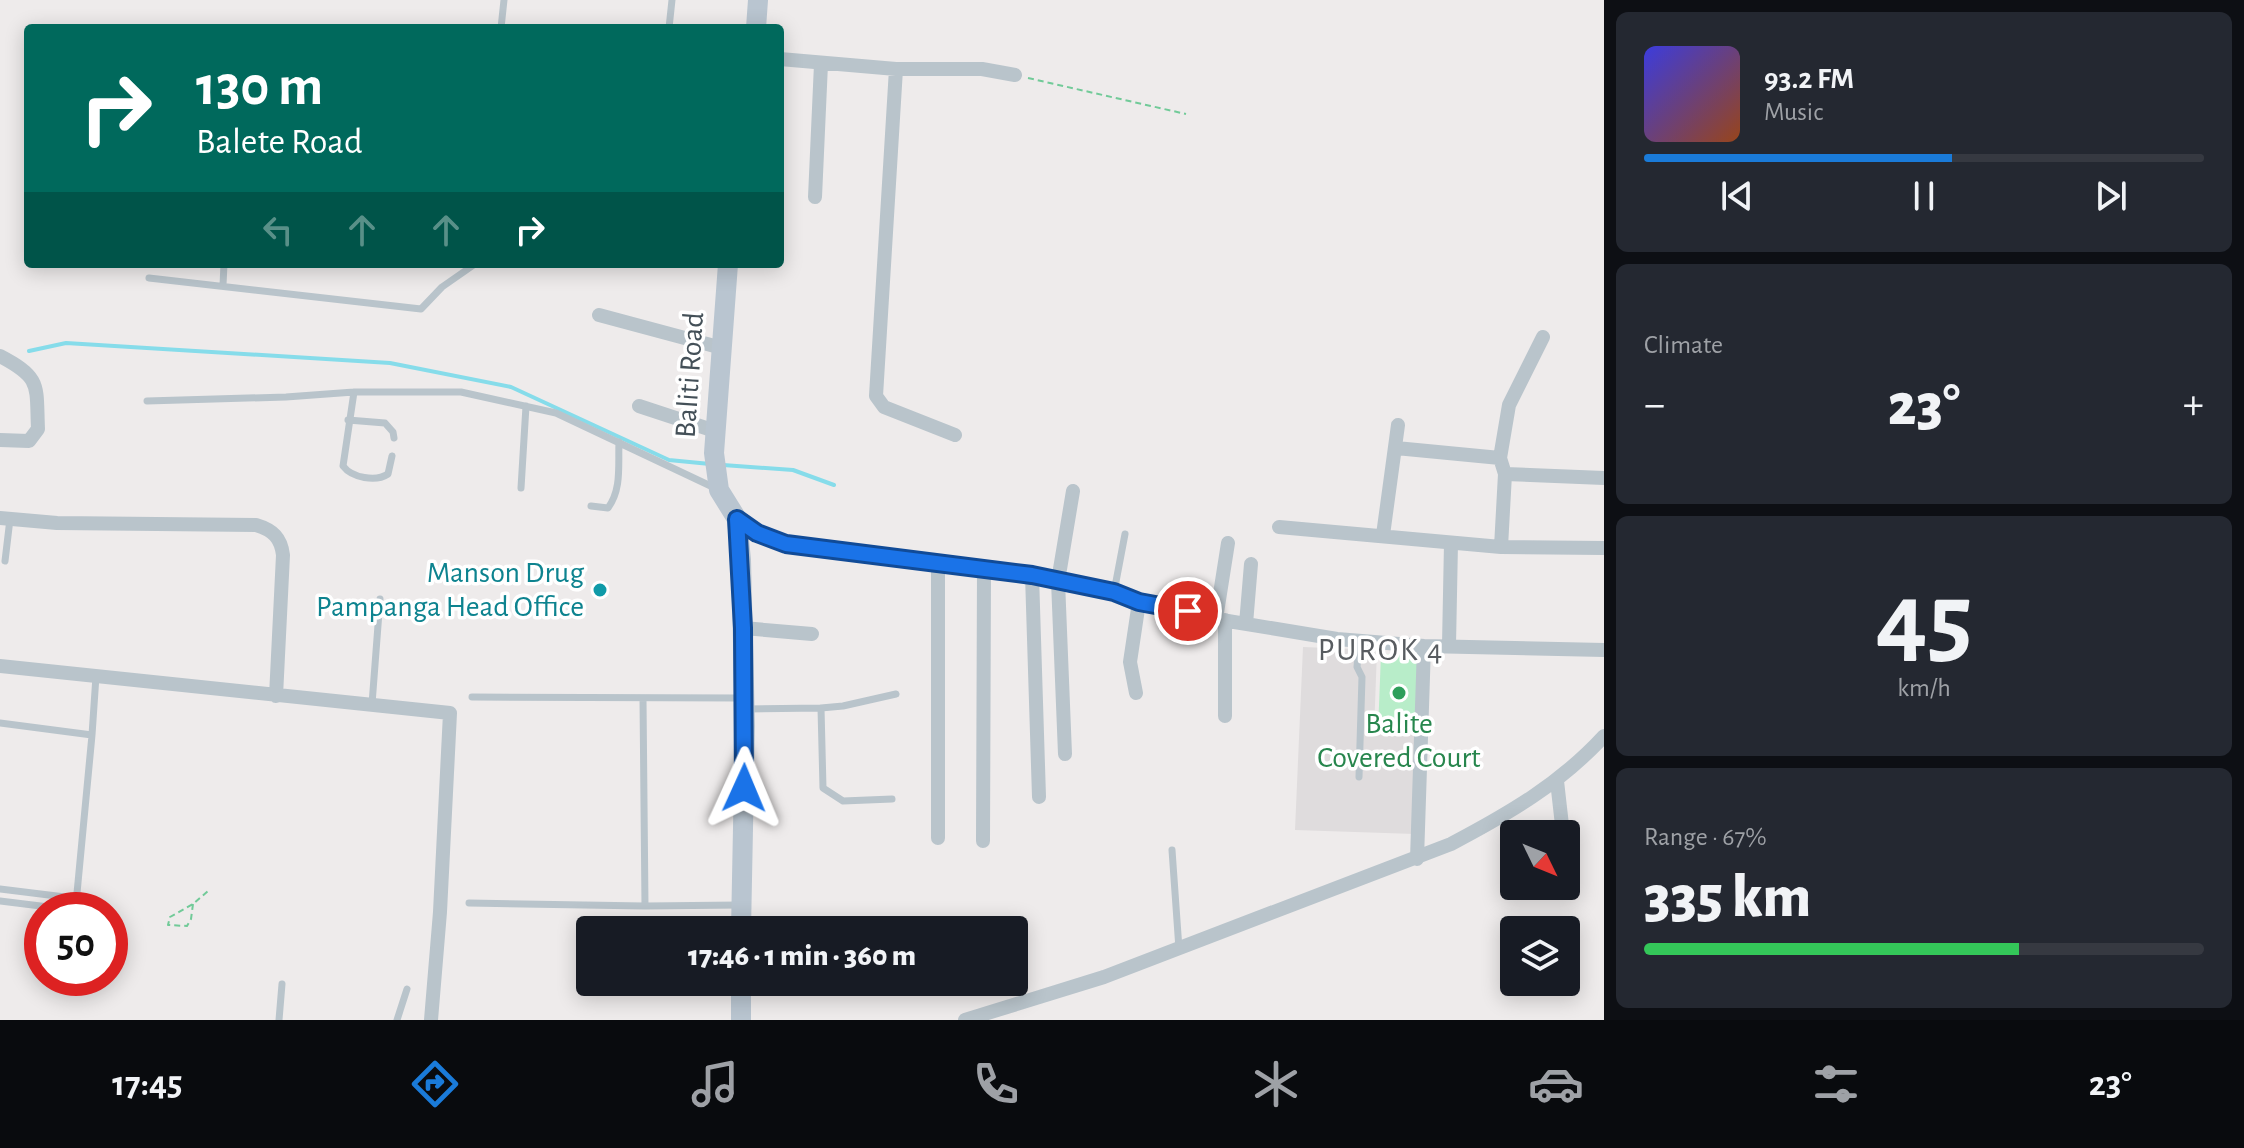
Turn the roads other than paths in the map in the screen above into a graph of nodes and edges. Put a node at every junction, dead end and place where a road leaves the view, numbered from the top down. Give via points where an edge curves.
1 (504, 0) edge
2 (672, 0) edge
3 (758, 0) edge
4 (501, 24) edge
5 (669, 24) edge
6 (756, 24) edge
7 (784, 59) edge
8 (821, 64) junction
9 (896, 69) junction
10 (1015, 75) road end
11 (815, 197) dead end
12 (224, 268) edge
13 (469, 268) edge
14 (728, 268) edge
15 (149, 278) dead end
16 (223, 285) junction
17 (599, 315) dead end
18 (1543, 337) dead end
19 (722, 348) junction
20 (0, 356) edge
21 (354, 392) junction
22 (147, 401) dead end
23 (526, 406) junction
24 (639, 406) dead end
25 (348, 420) junction
26 (1398, 425) dead end
27 (715, 431) junction
28 (955, 435) dead end
29 (394, 438) dead end
30 (0, 440) edge
31 (619, 442) junction
32 (1396, 448) junction
33 (392, 456) dead end
34 (1500, 458) junction
35 (1505, 474) junction
36 (1604, 478) edge
37 (718, 485) junction
38 (521, 488) dead end
39 (1073, 491) dead end
40 (591, 506) dead end
41 (5, 518) edge
42 (737, 519) junction
43 (1279, 527) dead end
44 (1125, 534) dead end
45 (1383, 535) junction
46 (1228, 543) dead end
47 (1451, 543) junction
48 (1501, 547) junction
49 (1604, 548) edge
50 (5, 561) dead end
51 (938, 564) junction
52 (1251, 564) dead end
53 (984, 570) junction
54 (1032, 575) junction
55 (1058, 581) junction
56 (1114, 592) junction
57 (380, 599) dead end
58 (1139, 602) junction
59 (1220, 619) junction
60 (1246, 624) junction
61 (743, 628) junction
62 (812, 634) dead end
63 (1359, 642) junction
64 (1449, 645) junction
65 (1424, 646) junction
66 (1604, 650) edge
67 (0, 666) edge
68 (96, 676) junction
69 (1136, 693) dead end
70 (896, 694) dead end
71 (276, 696) junction
72 (472, 697) dead end
73 (643, 699) junction
74 (744, 704) junction
75 (372, 705) junction
76 (821, 708) junction
77 (1225, 716) dead end
78 (0, 723) edge
79 (92, 735) junction
80 (1604, 736) edge
81 (1065, 754) dead end
82 (1359, 777) dead end
83 (1557, 781) junction
84 (1039, 797) dead end
85 (892, 799) dead end
86 (1561, 820) edge
87 (938, 838) dead end
88 (983, 841) dead end
89 (1172, 850) dead end
90 (1417, 859) junction
91 (0, 889) edge
92 (0, 901) edge
93 (469, 903) dead end
94 (24, 904) edge
95 (741, 905) junction
96 (645, 906) junction
97 (741, 916) edge
98 (1179, 949) junction
99 (282, 984) dead end
100 (407, 989) dead end
101 (741, 996) edge
102 (279, 1020) edge
103 (397, 1020) edge
104 (431, 1020) edge
105 (741, 1020) edge
106 (965, 1020) edge

1 - 4 lane
2 - 5 lane
3 - 6 main road
7 - 8 street
8 - 9 street
8 - 11 street
9 - 10 street via 982,69
9 - 28 street via 876,396 884,407
12 - 16 lane
13 - 16 lane via 421,309
14 - 19 main road, Baliti Road
15 - 16 lane
17 - 19 street
18 - 34 street via 1509,405
19 - 27 main road, Baliti Road
20 - 30 street via 36,382 38,429 29,441
21 - 22 lane
21 - 23 lane via 461,392
21 - 25 lane
23 - 31 lane via 556,413
23 - 38 lane
24 - 27 street
25 - 29 lane via 385,423
25 - 33 lane via 346,471 384,477
26 - 32 street
27 - 37 main road, Baliti Road
31 - 37 lane
31 - 40 lane via 613,501 608,508
32 - 34 street
32 - 45 street
34 - 35 street
35 - 36 street
35 - 48 street
37 - 42 main road
39 - 55 street
41 - 50 lane
41 - 71 street via 269,529 283,555
42 - 51 street via 786,544
42 - 61 main road
43 - 45 street
44 - 56 lane
45 - 47 street
46 - 59 street
47 - 48 street
47 - 64 street
48 - 49 street
51 - 53 street
51 - 87 street
52 - 60 street
53 - 54 street
53 - 88 street
54 - 55 street
54 - 84 street
55 - 56 street
55 - 81 street
56 - 58 street
57 - 75 lane
58 - 59 street
58 - 69 street via 1130,662
59 - 60 street
59 - 77 street
60 - 63 street
61 - 62 street
61 - 74 main road
63 - 65 street
63 - 82 lane
64 - 65 street
64 - 66 street
65 - 90 street
67 - 68 street
68 - 71 street
68 - 79 lane
70 - 76 lane
71 - 75 street
72 - 73 lane
73 - 74 lane
73 - 96 lane
74 - 76 lane
74 - 95 main road
75 - 104 street via 452,716
76 - 85 lane via 823,788 843,801
78 - 79 lane
79 - 91 lane via 77,893 73,898
80 - 83 street
83 - 86 street
83 - 90 street via 1493,822
89 - 98 lane
90 - 98 street
92 - 94 lane
93 - 96 lane
95 - 96 lane
95 - 97 main road
98 - 106 street
99 - 102 lane
100 - 103 lane
101 - 105 main road

